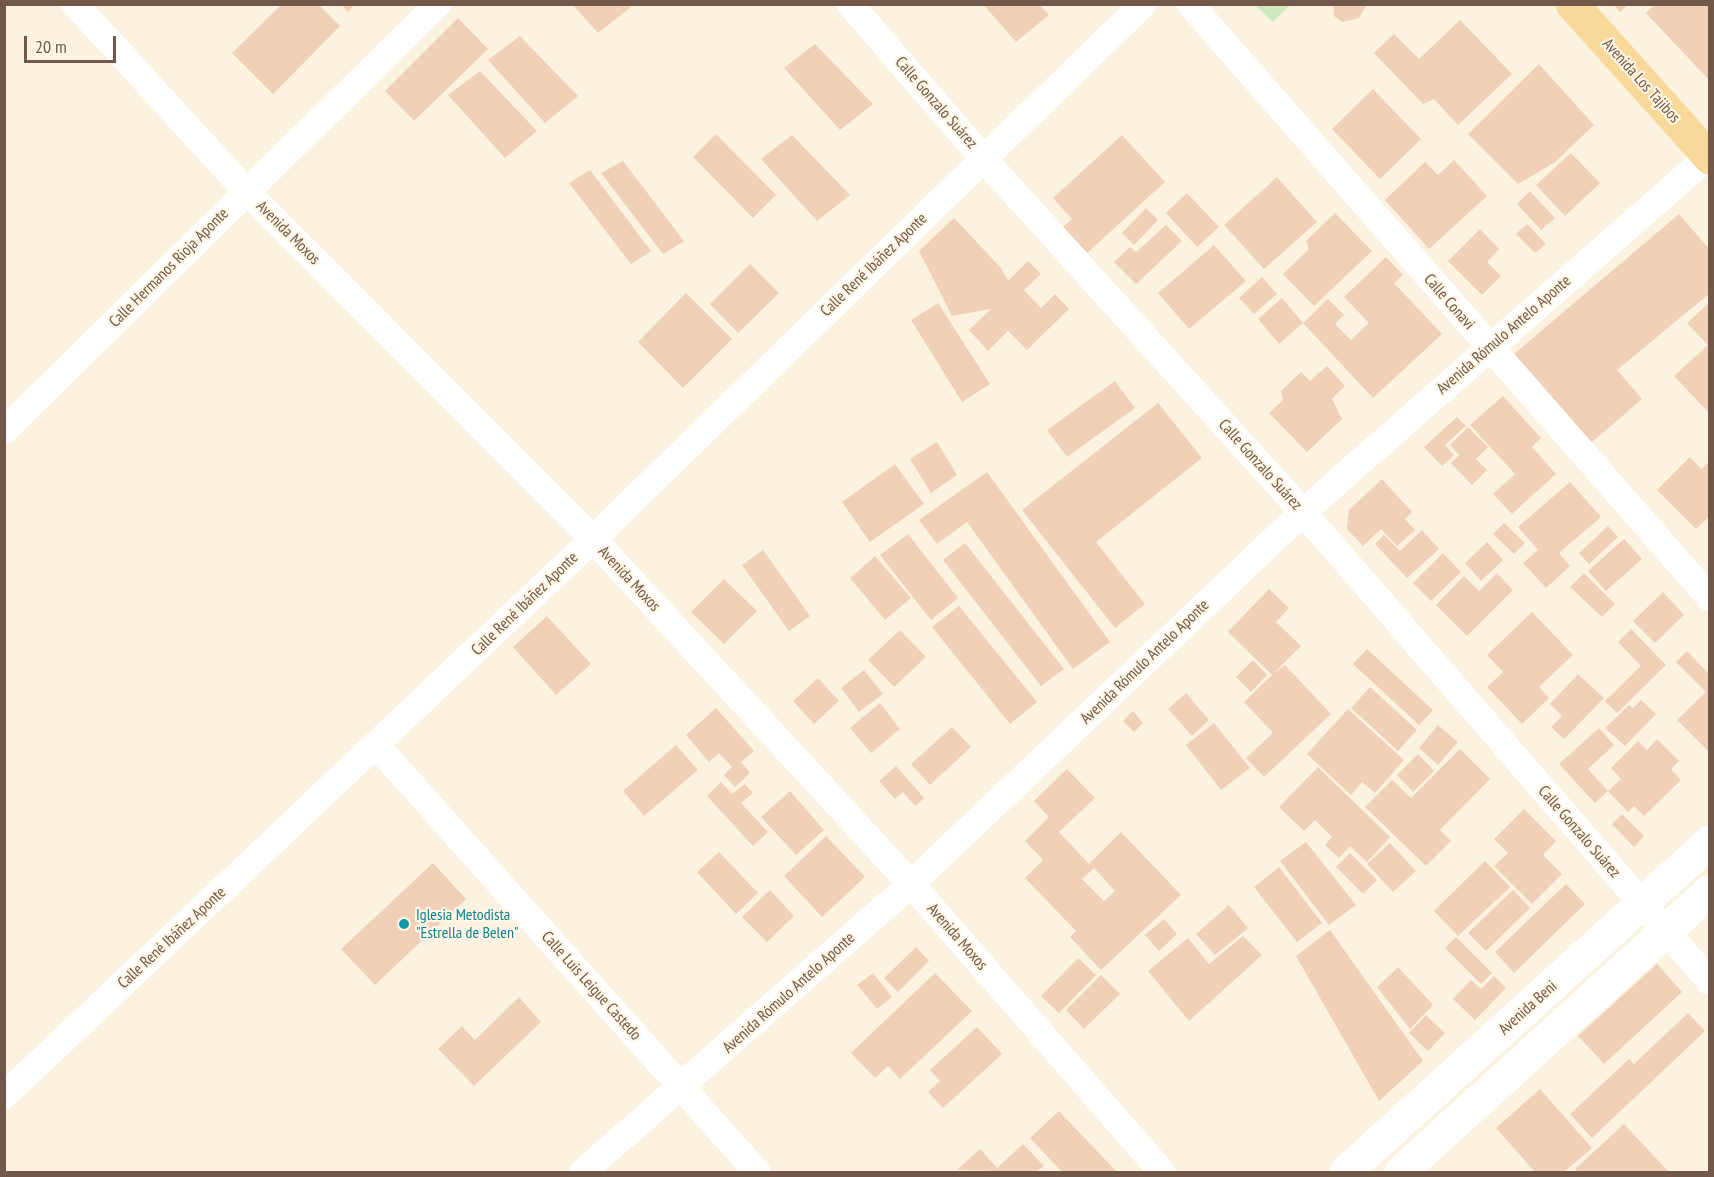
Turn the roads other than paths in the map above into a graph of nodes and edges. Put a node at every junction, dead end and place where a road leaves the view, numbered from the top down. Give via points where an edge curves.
1 (75, 4) edge
2 (438, 4) edge
3 (850, 4) edge
4 (1143, 4) edge
5 (1190, 4) edge
6 (1572, 4) edge
7 (1709, 156) edge
8 (983, 158) junction
9 (246, 191) junction
10 (1490, 348) junction
11 (4, 431) edge
12 (1303, 512) junction
13 (593, 539) junction
14 (1710, 598) edge
15 (377, 746) junction
16 (1710, 842) edge
17 (911, 884) junction
18 (1710, 891) edge
19 (1642, 905) junction
20 (1665, 931) junction
21 (1710, 982) edge
22 (682, 1087) junction
23 (4, 1096) edge
24 (583, 1173) edge
25 (757, 1173) edge
26 (1162, 1173) edge
27 (1346, 1173) edge
28 (1401, 1173) edge

1 - 9 street, Avenida Moxos
2 - 9 street, Calle Hermanos Rioja Aponte
3 - 8 street, Calle Gonzalo Suárez
4 - 8 street, Calle René Ibáñez Aponte
5 - 10 street, Calle Conavi
6 - 7 main road, Avenida Los Tajibos
7 - 10 street, Avenida Rómulo Antelo Aponte
8 - 12 street, Calle Gonzalo Suárez
8 - 13 street, Calle René Ibáñez Aponte
9 - 11 street, Calle Hermanos Rioja Aponte
9 - 13 street, Avenida Moxos
10 - 12 street, Avenida Rómulo Antelo Aponte
10 - 14 street, Calle Conavi
12 - 17 street, Avenida Rómulo Antelo Aponte
12 - 19 street, Calle Gonzalo Suárez
13 - 15 street, Calle René Ibáñez Aponte
13 - 17 street, Avenida Moxos
15 - 22 street, Calle Luis Leigue Castedo
15 - 23 street, Calle René Ibáñez Aponte
16 - 19 main road, Avenida Beni
17 - 22 street, Avenida Rómulo Antelo Aponte
17 - 26 street, Avenida Moxos
18 - 20 main road
19 - 20 street, Calle Gonzalo Suárez
19 - 27 main road, Avenida Beni
20 - 21 street, Calle Gonzalo Suárez
20 - 28 main road
22 - 24 street, Avenida Rómulo Antelo Aponte
22 - 25 street, Calle Luis Leigue Castedo

